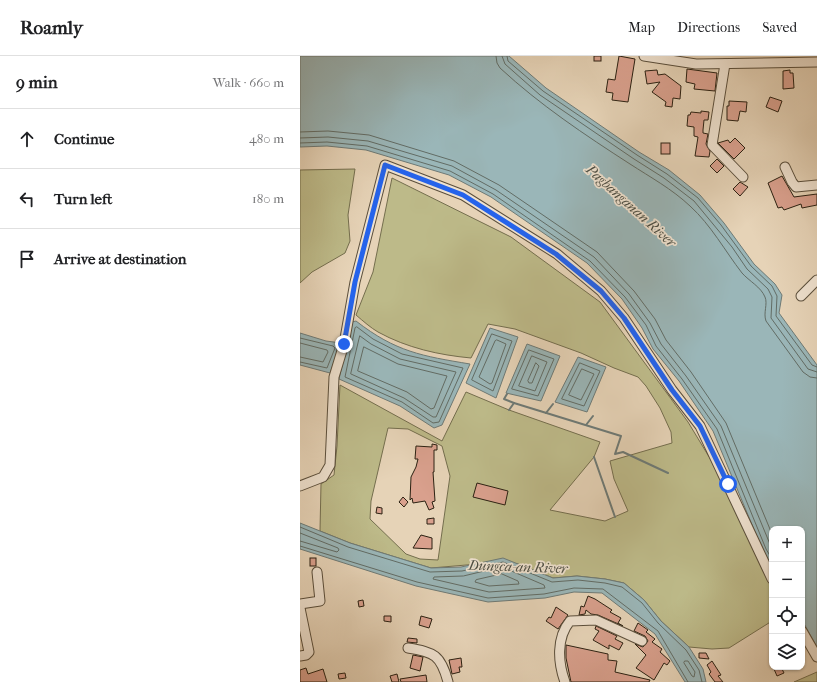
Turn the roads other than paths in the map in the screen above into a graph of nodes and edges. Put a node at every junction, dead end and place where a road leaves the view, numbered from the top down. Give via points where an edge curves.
1 (644, 56) edge
2 (817, 62) edge
3 (725, 64) junction
4 (785, 167) dead end
5 (743, 177) dead end
6 (817, 185) edge
7 (817, 280) edge
8 (801, 296) dead end
9 (300, 486) edge
10 (316, 572) dead end
11 (769, 573) edge
12 (300, 604) edge
13 (300, 608) edge
14 (804, 634) edge
15 (642, 641) dead end
16 (408, 648) dead end
17 (300, 656) edge
18 (817, 657) edge
19 (448, 682) edge
20 (565, 682) edge

1 - 3 street via 693,64
2 - 3 street
3 - 5 street via 712,145
4 - 6 street via 796,187
7 - 8 street
9 - 11 street via 323,477 330,465 334,377 344,344 355,282 385,165 463,195 556,254 601,291 624,318 672,390 700,426
10 - 12 street via 320,601
13 - 17 street via 309,652
14 - 18 street
15 - 20 street via 596,620 570,621 561,644 559,659
16 - 19 street via 428,651 444,666

